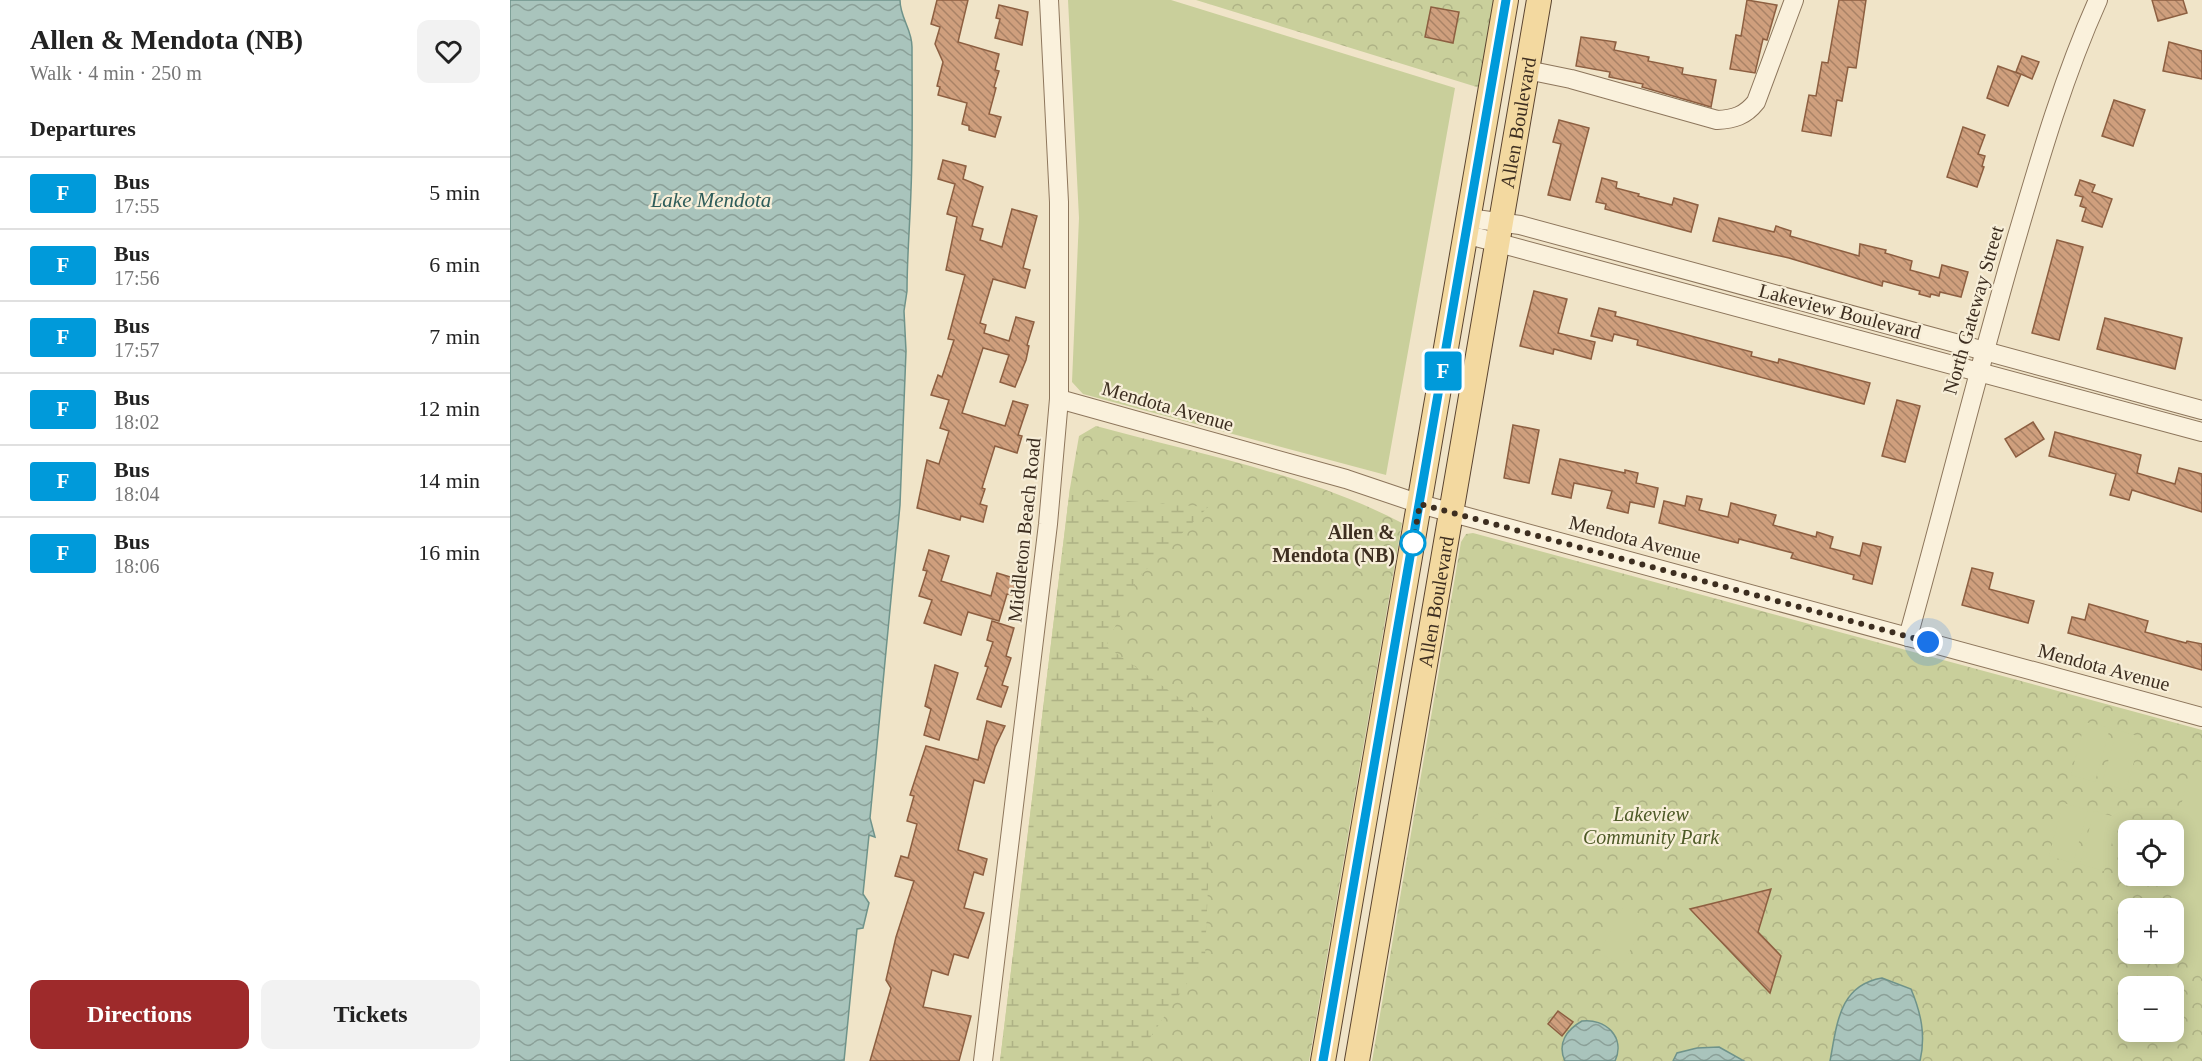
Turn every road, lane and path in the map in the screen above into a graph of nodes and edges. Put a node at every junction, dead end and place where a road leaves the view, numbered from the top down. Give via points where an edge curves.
1 (1049, 0) edge
2 (1506, 0) edge
3 (1539, 0) edge
4 (1794, 0) edge
5 (2098, 0) edge
6 (1527, 70) junction
7 (1467, 226) junction
8 (1500, 231) junction
9 (1984, 351) junction
10 (1978, 371) junction
11 (1059, 399) junction
12 (2202, 410) edge
13 (2202, 432) edge
14 (1420, 504) junction
15 (1453, 513) junction
16 (1908, 637) junction
17 (2202, 717) edge
18 (983, 1061) edge
19 (1323, 1061) edge
20 (1358, 1061) edge

1 - 11 street, Middleton Beach Road via 1059,202
2 - 7 main road, Allen Boulevard
3 - 6 main road, Allen Boulevard
4 - 6 street via 1756,102 1734,119 1717,120
5 - 9 street, North Gateway Street via 2038,160
6 - 8 main road, Allen Boulevard
7 - 8 street, Lakeview Boulevard
7 - 14 main road, Allen Boulevard
8 - 9 street, Lakeview Boulevard
8 - 10 street, Lakeview Boulevard
8 - 15 main road, Allen Boulevard
9 - 10 street, North Gateway Street
9 - 12 street, Lakeview Boulevard
10 - 13 street, Lakeview Boulevard
10 - 16 street, North Gateway Street
11 - 14 street, Mendota Avenue via 1346,479
11 - 18 street, Middleton Beach Road via 1048,524
14 - 15 street, Mendota Avenue
14 - 19 main road, Allen Boulevard
15 - 16 street, Mendota Avenue
15 - 20 main road, Allen Boulevard
16 - 17 street, Mendota Avenue

